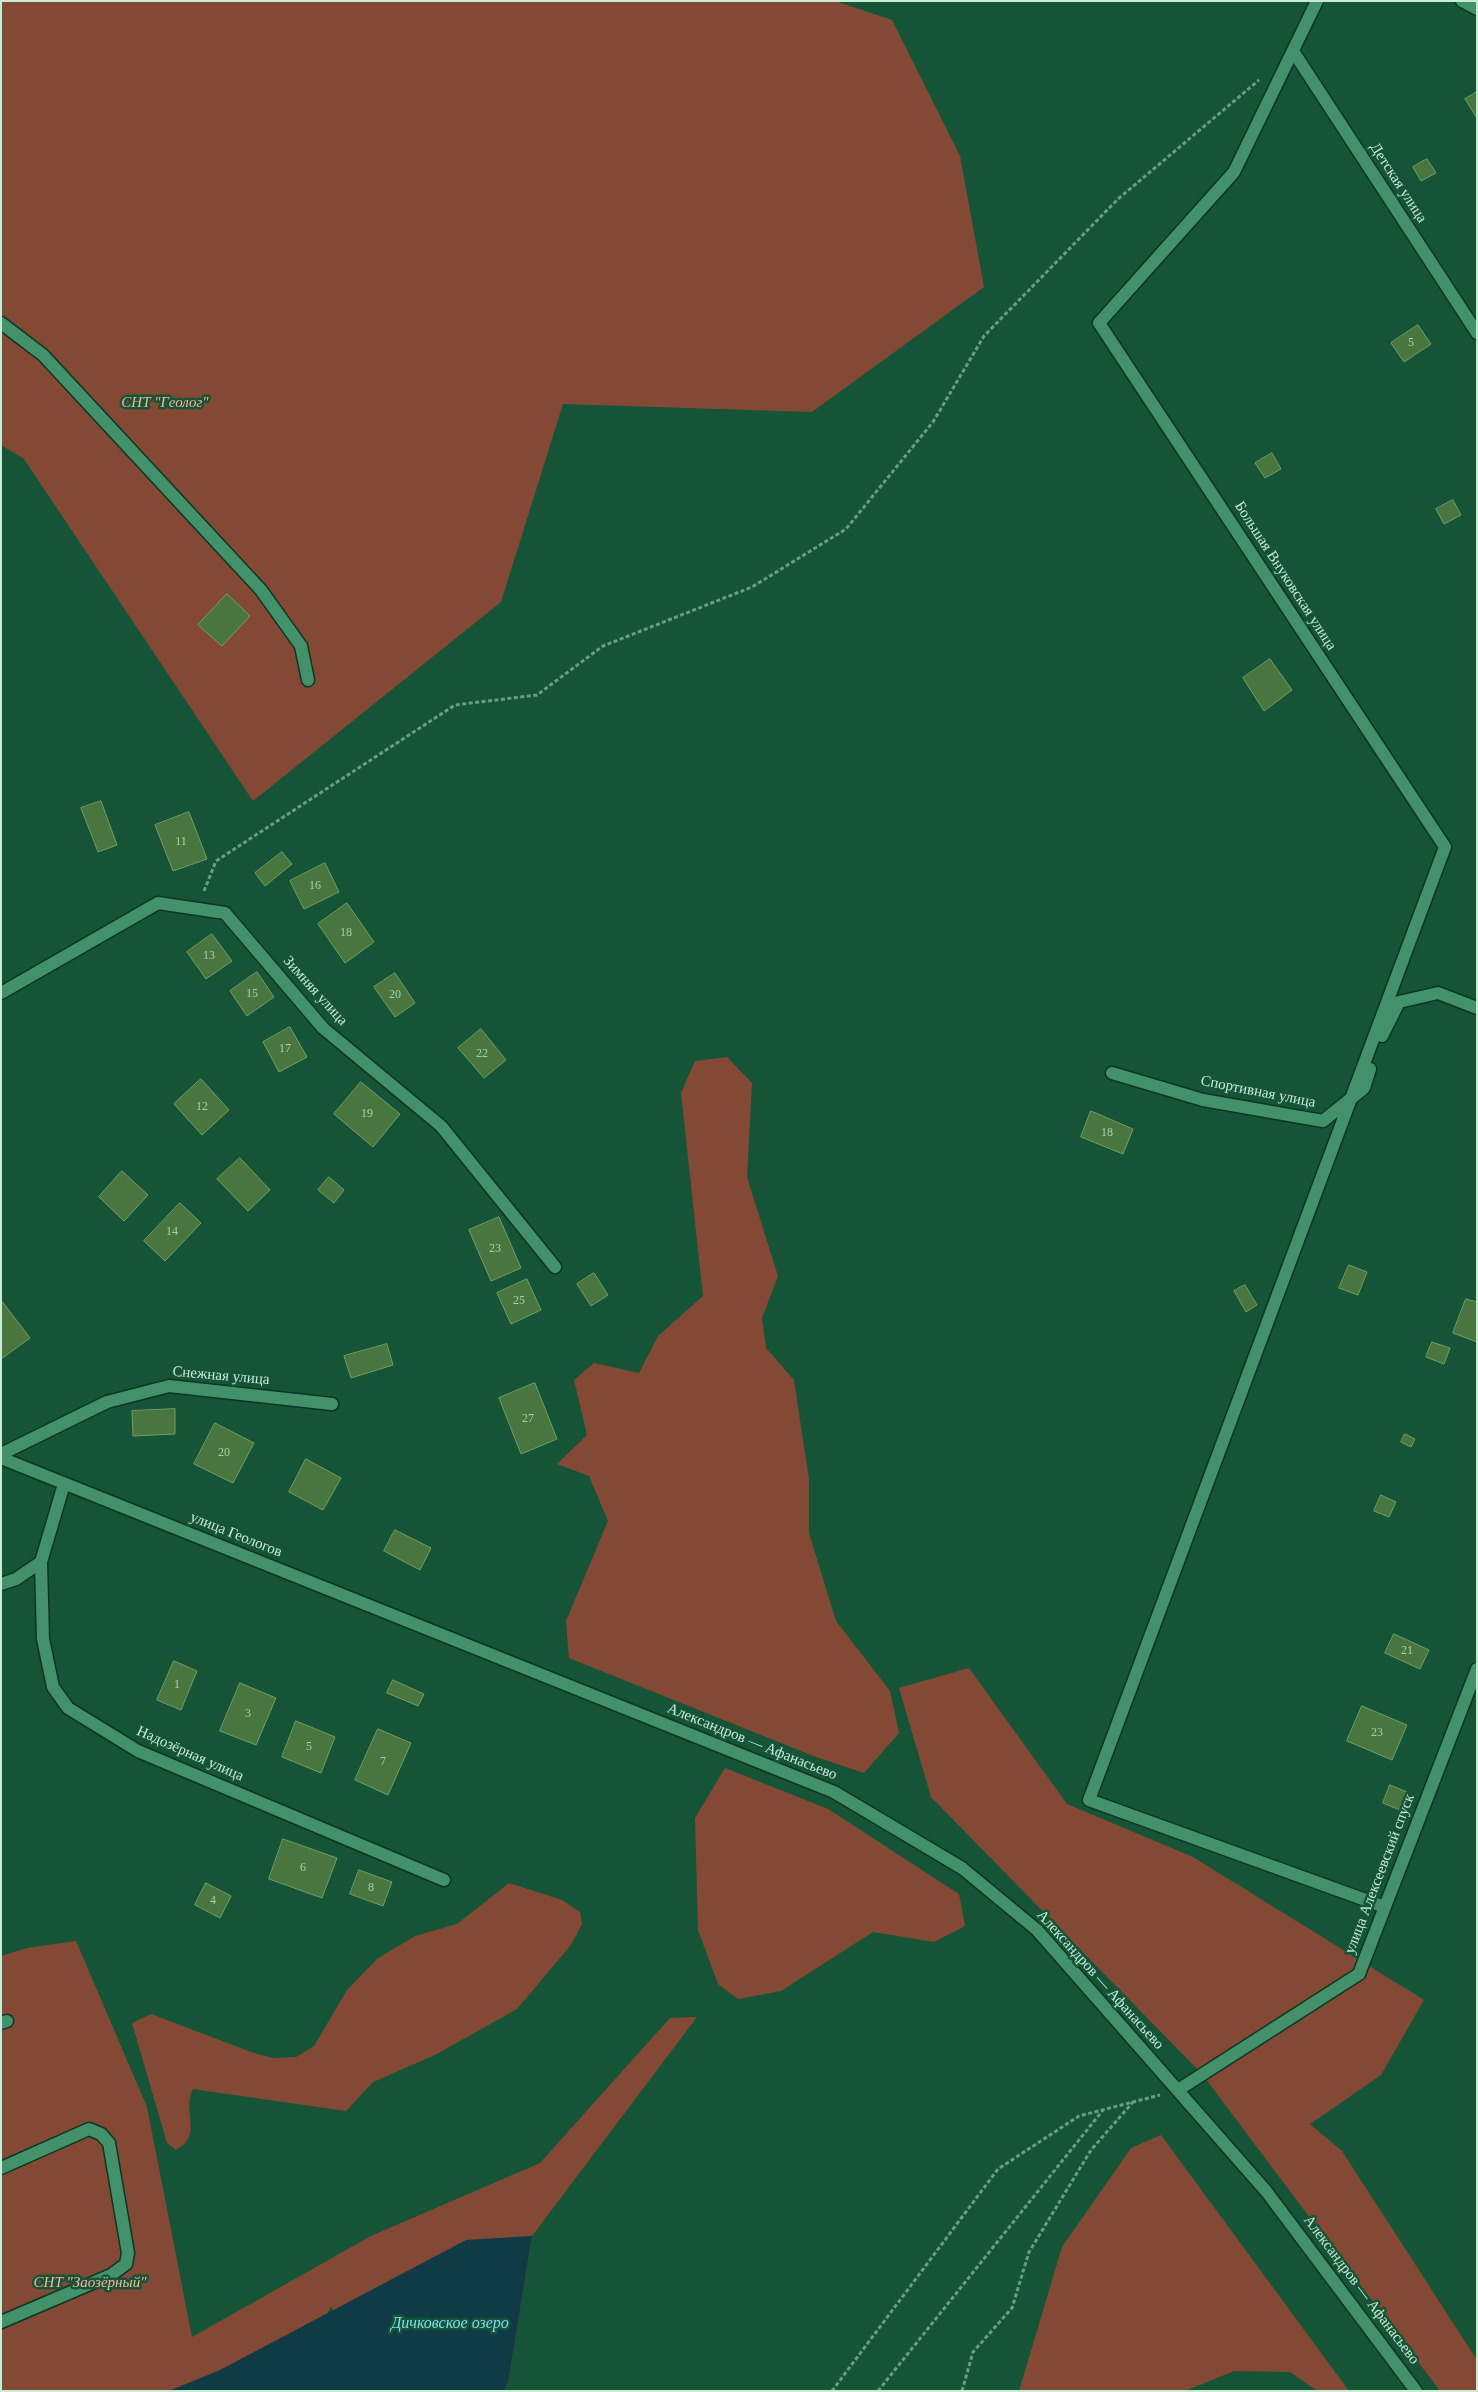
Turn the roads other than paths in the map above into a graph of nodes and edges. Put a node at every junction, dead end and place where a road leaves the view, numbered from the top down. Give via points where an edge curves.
1 (1317, 1) edge
2 (1462, 1) edge
3 (1477, 9) edge
4 (1293, 51) junction
5 (1, 323) edge
6 (1477, 333) edge
7 (308, 680) dead end
8 (1, 993) edge
9 (1477, 1008) edge
10 (1112, 1073) dead end
11 (1351, 1099) junction
12 (556, 1266) dead end
13 (332, 1404) dead end
14 (1, 1454) edge
15 (1, 1458) edge
16 (64, 1484) junction
17 (41, 1562) junction
18 (1, 1584) edge
19 (460, 1642) joint
20 (1477, 1669) edge
21 (444, 1880) dead end
22 (1385, 1907) junction
23 (1178, 2090) junction
24 (1, 2168) edge
25 (1, 2322) edge
26 (1416, 2391) edge

1 - 4 street
2 - 3 street
4 - 6 street, Детская улица
4 - 11 street, Большая Внуковская улица via 1234,172 1099,323 1445,847
5 - 7 street via 43,355 261,590 301,646
8 - 12 street, Зимняя улица via 158,903 225,913 323,1028 441,1126
9 - 11 street, Спортивная улица via 1438,993 1399,1002 1381,1037 1364,1088
10 - 11 street, Спортивная улица via 1203,1100 1323,1121
11 - 22 street via 1089,1800
13 - 14 street, Снежная улица via 169,1386 107,1402
15 - 16 street, улица Геологов
16 - 17 street, Надозёрная улица
16 - 19 street, улица Геологов
17 - 18 street via 16,1579
17 - 21 street, Надозёрная улица via 43,1639 53,1687 68,1708 138,1751
19 - 23 street, Александров — Афанасьево via 834,1792 962,1868 1037,1930
20 - 22 street, улица Алексеевский спуск
22 - 23 street, улица Алексеевский спуск via 1360,1974
23 - 26 street, Александров — Афанасьево via 1266,2191
24 - 25 street via 89,2129 101,2134 109,2143 128,2253 126,2264 111,2275

